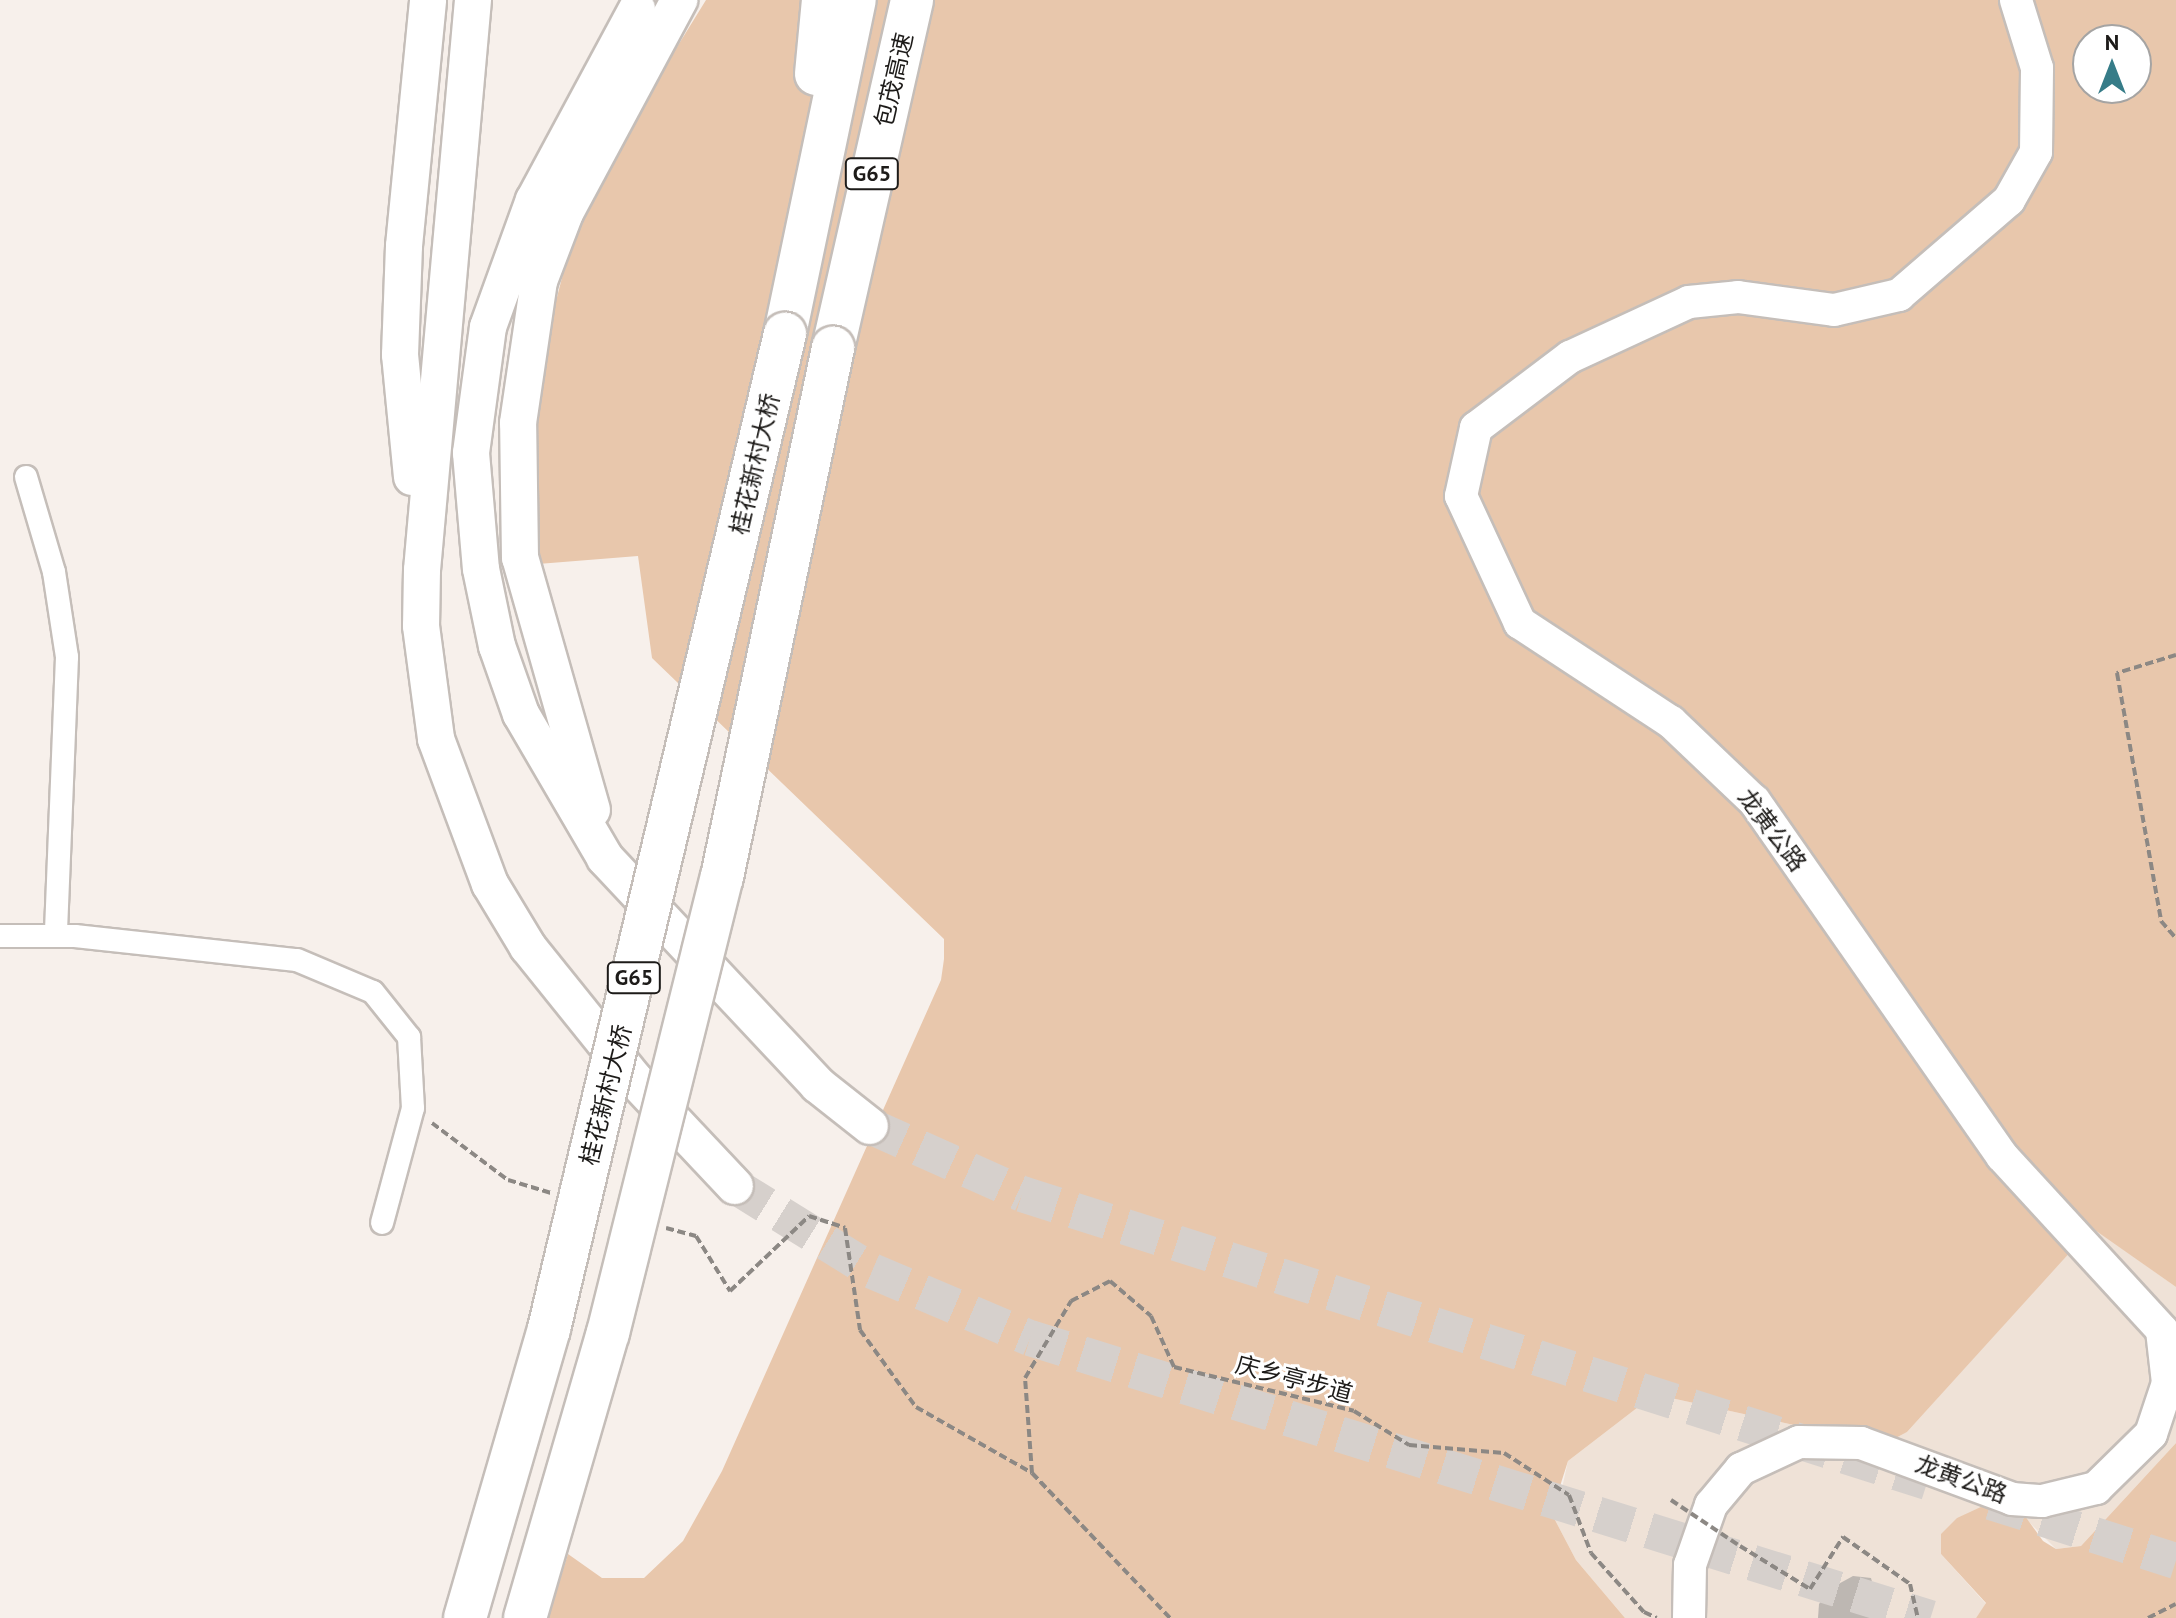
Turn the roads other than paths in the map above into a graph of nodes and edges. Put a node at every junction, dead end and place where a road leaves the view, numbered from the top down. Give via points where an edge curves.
1 (428, 0) edge
2 (473, 0) edge
3 (679, 0) edge
4 (823, 0) edge
5 (855, 0) edge
6 (912, 0) edge
7 (2016, 0) edge
8 (637, 9) dead end
9 (809, 214) junction
10 (26, 477) dead end
11 (422, 570) junction
12 (605, 858) junction
13 (56, 935) junction
14 (0, 936) edge
15 (870, 1126) tunnel mouth
16 (735, 1186) tunnel mouth
17 (382, 1223) dead end
18 (465, 1618) edge
19 (525, 1618) edge
20 (1689, 1618) edge

1 - 11 main road via 404,246 400,355
2 - 11 main road
3 - 12 main road via 565,213 539,281 518,423 520,558
4 - 9 highway
5 - 9 highway, G65
6 - 19 highway, 包茂高速 / G65, bridge via 722,877 608,1333
7 - 20 main road, 龙黄公路 via 2037,68 2036,152 2009,200 1899,295 1834,310 1738,297 1689,302 1570,357 1476,428 1461,496 1520,623 1671,722 1754,801 2002,1156 2162,1330 2168,1383 2151,1434 2096,1488 2042,1501 2012,1499 1861,1443 1799,1442 1741,1469 1711,1505 1690,1565
8 - 12 main road via 556,156 510,258 488,327 471,453 481,569 497,646 521,714
9 - 18 highway, 桂花新村大桥 / G65, bridge via 553,1314
10 - 13 street via 54,572 67,657
11 - 16 main road, bridge via 421,626 436,739 490,884 528,947 634,1079
12 - 15 main road, bridge via 818,1085
13 - 14 street
13 - 17 street via 297,960 373,992 409,1037 413,1108

